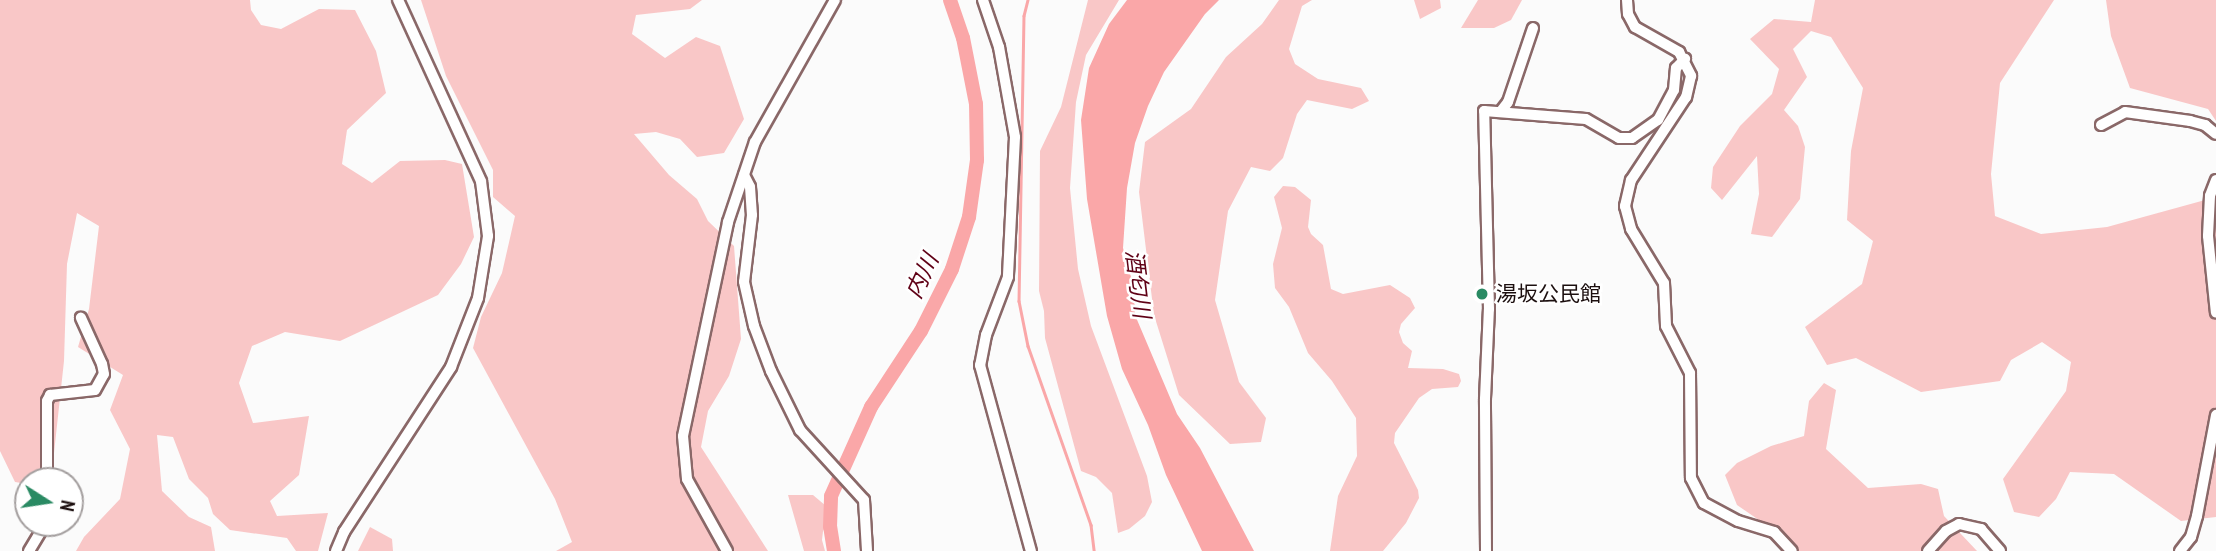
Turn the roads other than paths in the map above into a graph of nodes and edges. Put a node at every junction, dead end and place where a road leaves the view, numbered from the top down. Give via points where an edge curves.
1 (398, 0) edge
2 (835, 0) edge
3 (984, 0) edge
4 (1627, 0) edge
5 (1533, 28) dead end
6 (1685, 59) junction
7 (1501, 111) junction
8 (2101, 125) dead end
9 (2216, 134) edge
10 (744, 175) junction
11 (2216, 180) edge
12 (2216, 313) edge
13 (81, 318) dead end
14 (2216, 415) edge
15 (47, 467) edge
16 (336, 551) edge
17 (727, 551) edge
18 (867, 551) edge
19 (1031, 551) edge
20 (1486, 551) edge
21 (1792, 551) edge
22 (1928, 551) edge
23 (2000, 551) edge
24 (2180, 551) edge

1 - 16 street via 481,181 488,236 478,298 452,367
2 - 10 street via 755,142
3 - 19 street via 999,47 1015,137 1008,277 980,365
4 - 6 street via 1635,27 1670,45
5 - 7 street
6 - 7 street via 1676,68 1674,90 1658,120 1632,138 1619,138 1586,119
6 - 21 street via 1691,71 1689,90 1631,180 1626,214 1664,283 1666,326 1690,373 1691,478 1697,493 1703,503 1718,511 1774,533
7 - 20 street via 1484,111 1489,336
8 - 9 street via 2125,112 2190,121
10 - 17 street via 728,222 683,436 687,479
10 - 18 street via 750,187 752,215 744,282 754,326 800,430 864,500
11 - 12 street via 2210,197 2208,236
13 - 15 street via 104,374 95,390 50,395
14 - 24 street via 2197,516 2191,537
22 - 23 street via 1959,524 1981,528

